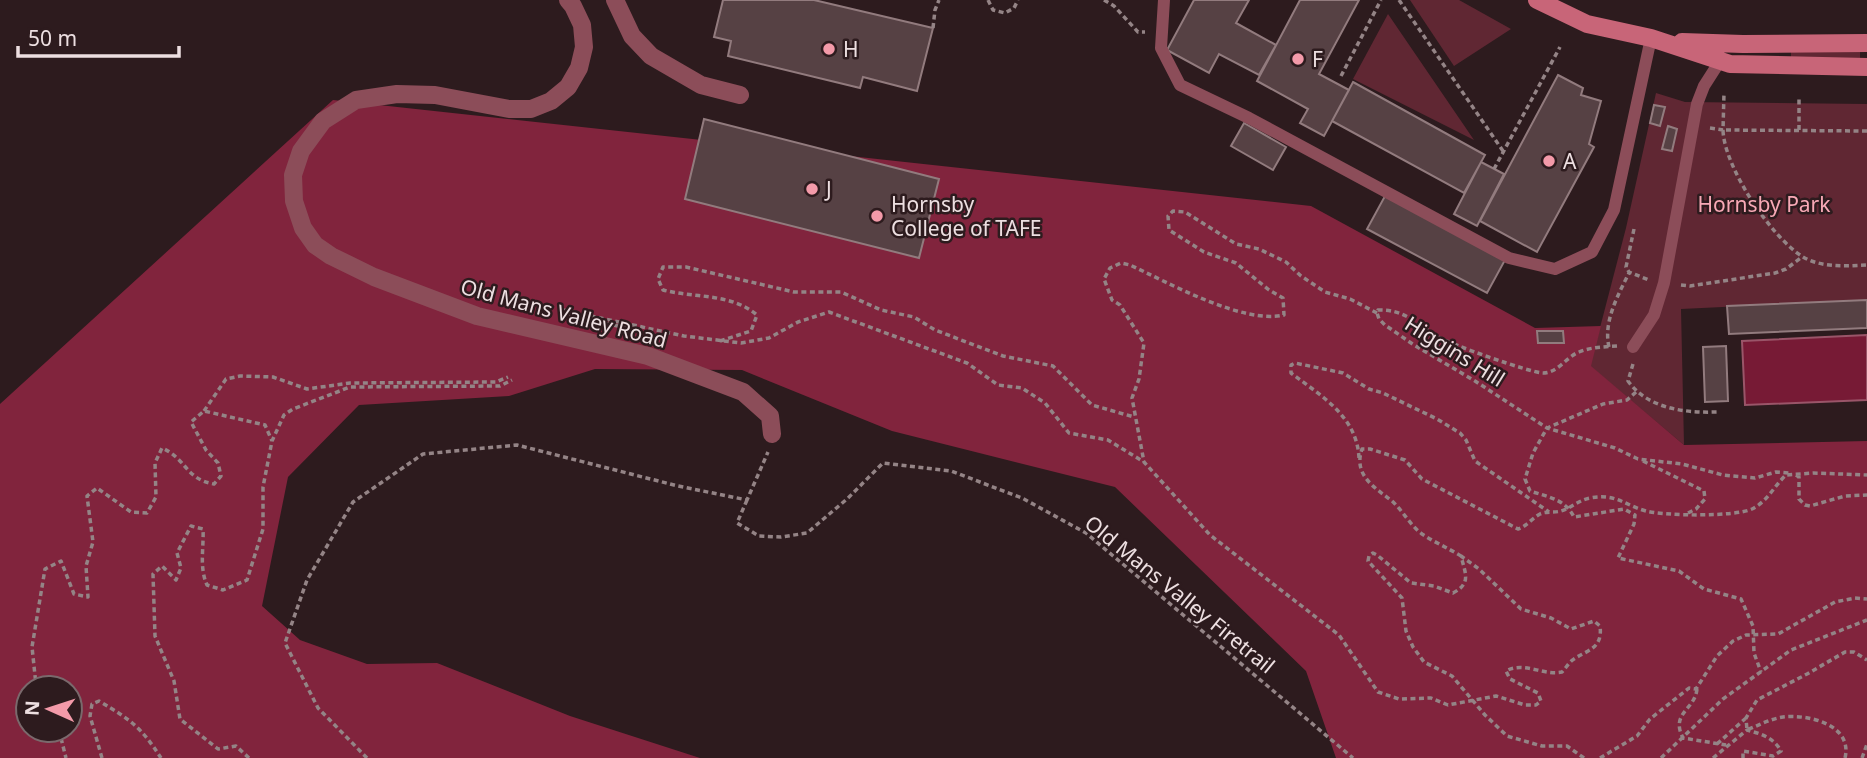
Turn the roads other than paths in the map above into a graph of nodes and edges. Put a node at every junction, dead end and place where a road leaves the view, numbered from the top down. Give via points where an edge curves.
1 (568, 0) edge
2 (615, 0) edge
3 (1164, 0) edge
4 (1537, 0) edge
5 (1654, 39) junction
6 (1867, 43) edge
7 (1720, 61) junction
8 (1867, 67) edge
9 (740, 95) dead end
10 (1633, 346) road end
11 (772, 433) road end

1 - 11 street, Old Mans Valley Road via 582,25 584,47 568,87 551,101 531,109 509,109 435,95 397,94 356,100 323,121 301,151 293,175 293,201 303,228 315,245 331,256 425,297 477,316 648,356 743,392 770,416
2 - 9 street via 632,36 650,56 701,85
3 - 5 lane via 1161,48 1180,85 1509,258 1555,269 1592,252 1614,210
4 - 5 main road via 1587,24
5 - 6 main road
5 - 7 main road
7 - 8 main road via 1747,66
7 - 10 lane via 1697,104 1654,316

